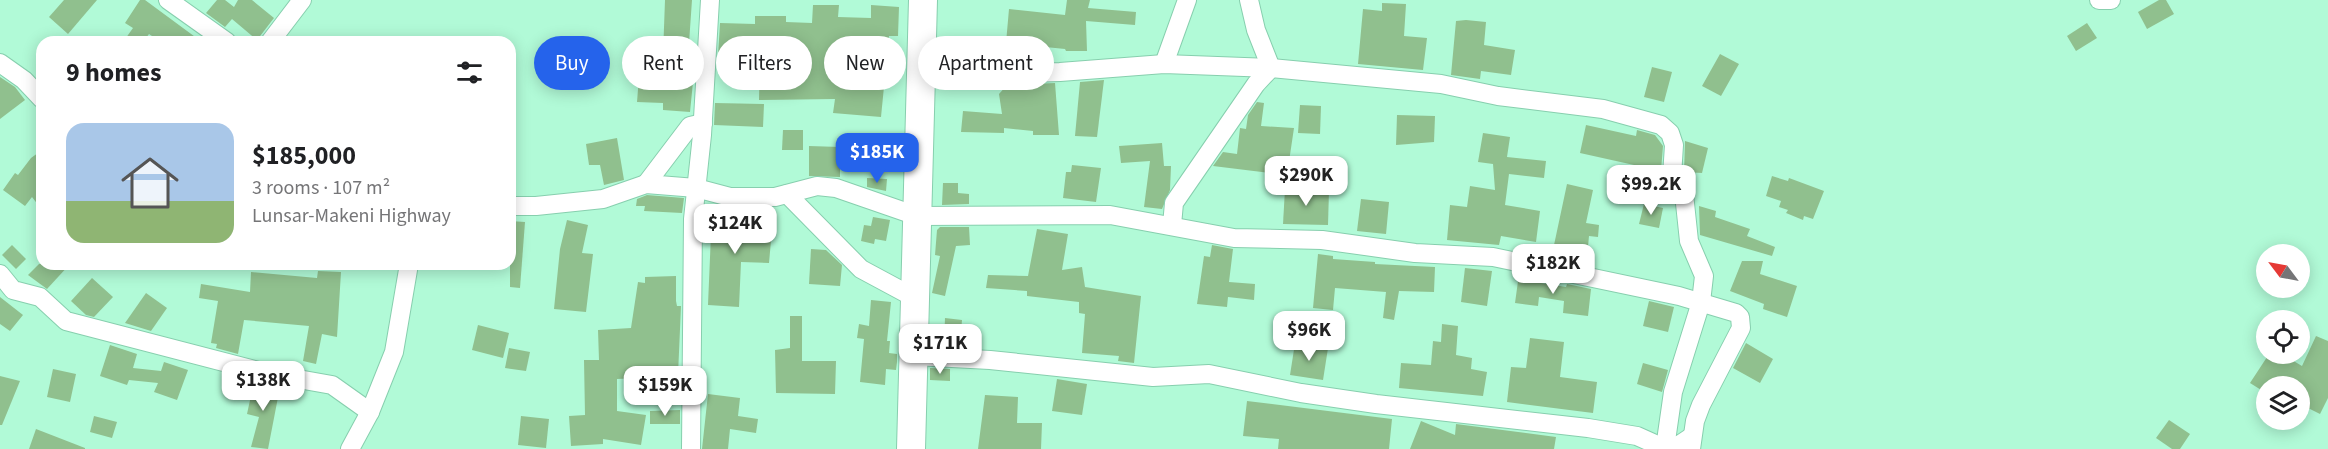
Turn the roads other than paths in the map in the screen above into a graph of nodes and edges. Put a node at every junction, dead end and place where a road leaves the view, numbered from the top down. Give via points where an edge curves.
1 (168, 0) edge
2 (302, 0) edge
3 (710, 0) edge
4 (923, 0) edge
5 (1187, 0) edge
6 (1249, 0) edge
7 (2099, 0) edge
8 (2111, 0) edge
9 (219, 36) edge
10 (275, 36) edge
11 (922, 36) edge
12 (0, 63) edge
13 (1164, 63) junction
14 (1271, 68) junction
15 (1054, 72) edge
16 (920, 90) edge
17 (36, 93) edge
18 (703, 123) junction
19 (646, 184) junction
20 (696, 188) junction
21 (787, 194) junction
22 (516, 206) edge
23 (917, 216) junction
24 (1172, 225) junction
25 (408, 270) edge
26 (0, 274) edge
27 (915, 298) junction
28 (1701, 302) junction
29 (914, 356) junction
30 (370, 412) junction
31 (1691, 443) edge
32 (1665, 448) edge
33 (350, 449) edge
34 (691, 449) edge
35 (911, 449) edge

1 - 9 street
2 - 10 street
3 - 18 street
4 - 11 main road
5 - 13 street
6 - 14 street
7 - 8 street
12 - 17 street
13 - 14 street
13 - 15 street
14 - 24 street via 1174,202
14 - 28 street via 1441,84 1498,96 1603,109 1661,125 1670,133 1674,145 1672,176 1684,194 1689,241 1704,276
16 - 23 main road
18 - 19 street via 690,126
18 - 20 street
19 - 20 street
19 - 22 street via 603,199
20 - 21 street via 730,197
20 - 34 street
21 - 23 street via 817,186 836,188
21 - 27 street via 861,268
23 - 24 street via 1110,215
23 - 27 main road
24 - 28 street via 1234,238 1322,240 1415,253 1493,257
25 - 30 street via 398,339
26 - 30 street via 13,290 40,297 66,321 270,374 332,385
27 - 29 main road
28 - 31 street via 1736,313 1741,328 1701,405
28 - 32 street via 1673,392
29 - 32 street via 1153,377 1209,374 1376,404 1588,428 1637,436
29 - 35 main road
30 - 33 street
31 - 32 street

